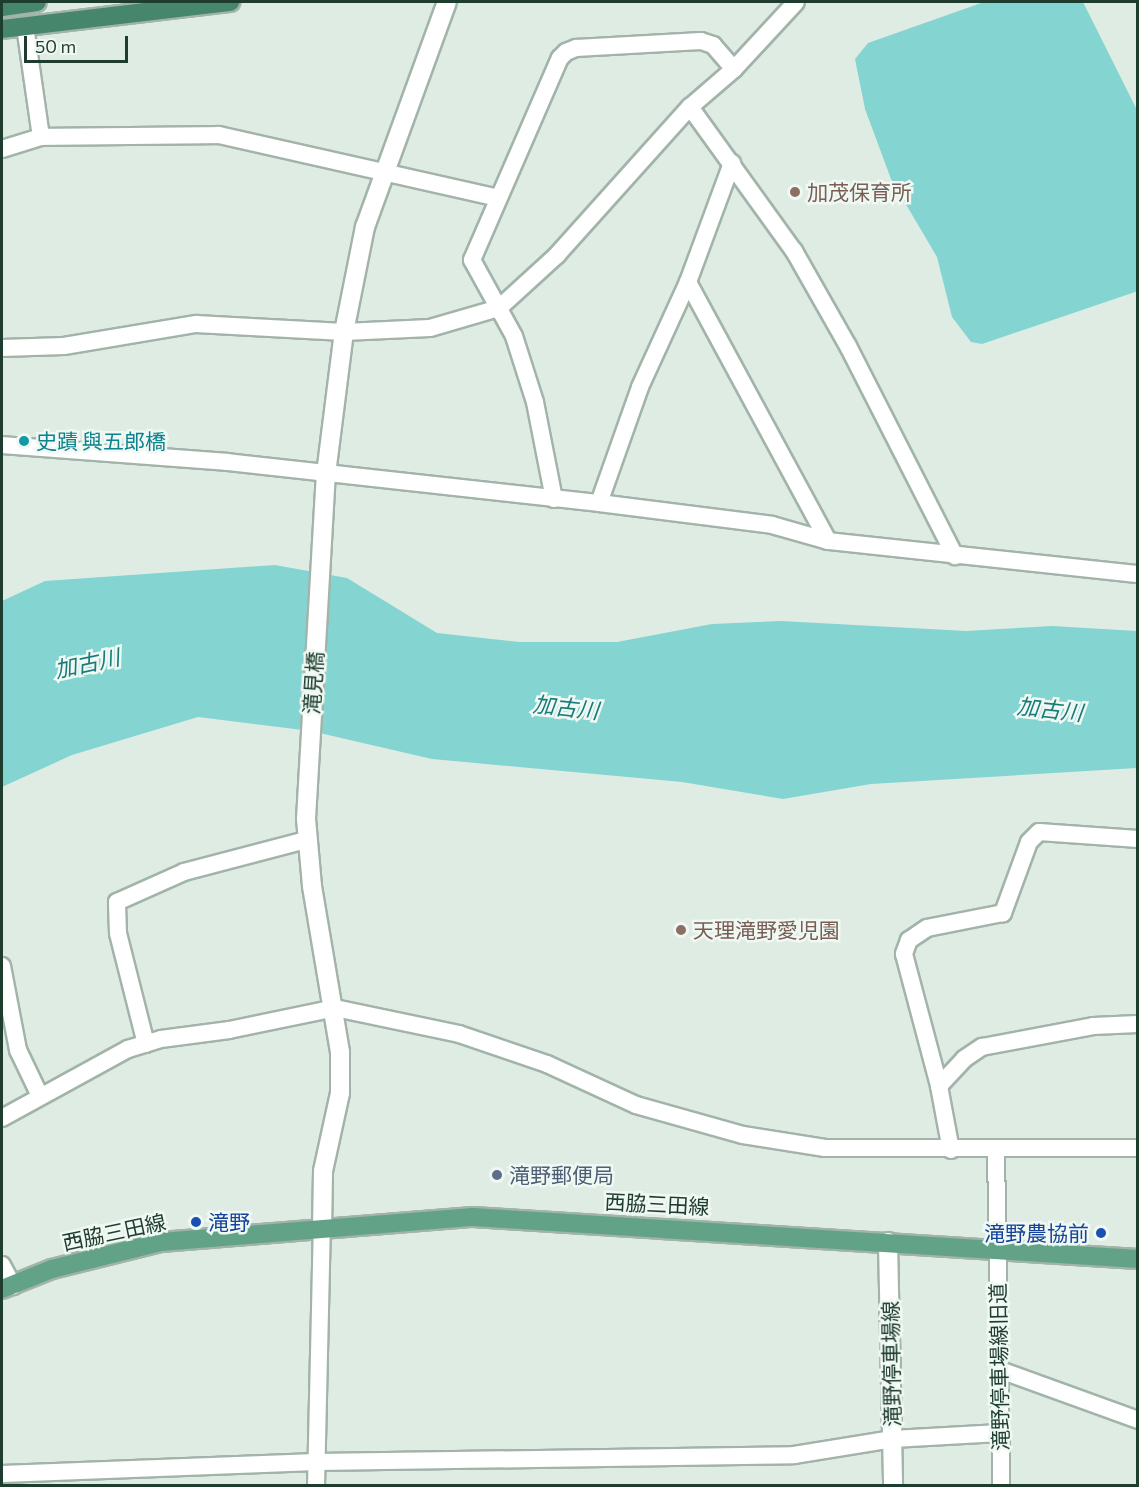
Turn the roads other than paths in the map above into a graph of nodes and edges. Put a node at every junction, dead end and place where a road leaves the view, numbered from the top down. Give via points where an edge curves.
1 (26, 2) edge
2 (230, 2) edge
3 (447, 2) edge
4 (796, 2) edge
5 (2, 7) edge
6 (25, 26) junction
7 (2, 29) edge
8 (734, 69) junction
9 (690, 107) junction
10 (41, 137) junction
11 (2, 149) edge
12 (732, 163) junction
13 (385, 172) junction
14 (498, 198) junction
15 (688, 282) junction
16 (499, 309) junction
17 (344, 332) junction
18 (2, 348) edge
19 (15, 445) edge
20 (326, 474) junction
21 (554, 499) junction
22 (599, 503) junction
23 (828, 542) junction
24 (956, 556) junction
25 (1137, 574) edge
26 (1137, 839) edge
27 (306, 840) junction
28 (2, 966) edge
29 (335, 1008) junction
30 (1137, 1024) edge
31 (146, 1044) junction
32 (939, 1086) junction
33 (40, 1096) junction
34 (2, 1118) edge
35 (1137, 1148) edge
36 (996, 1149) junction
37 (951, 1150) junction
38 (322, 1230) junction
39 (888, 1242) junction
40 (998, 1248) junction
41 (1137, 1258) edge
42 (2, 1264) edge
43 (8, 1288) edge
44 (1000, 1370) junction
45 (1137, 1420) edge
46 (999, 1433) junction
47 (892, 1439) junction
48 (316, 1462) junction
49 (2, 1474) edge
50 (316, 1485) edge
51 (893, 1485) edge
52 (1001, 1485) edge

1 - 5 highway
2 - 6 highway
3 - 13 street, 滝見橋
4 - 8 street
6 - 7 highway
6 - 10 street
8 - 9 street
8 - 14 street via 713,45 701,41 576,48 566,52
9 - 12 street
9 - 16 street via 557,255
10 - 11 street
10 - 13 street via 219,135
12 - 15 street
12 - 24 street via 794,251 848,346
13 - 14 street
13 - 17 street, 滝見橋 via 365,227
14 - 16 street via 472,260
15 - 22 street via 640,387
15 - 23 street
16 - 17 street via 430,328
16 - 21 street via 514,336 535,402
17 - 18 street via 196,324 64,346
17 - 20 street, 滝見橋
19 - 20 street
20 - 21 street
20 - 27 street, 滝見橋
21 - 22 street
22 - 23 street via 772,525
23 - 24 street
24 - 25 street
26 - 32 street via 1039,832 1029,842 1003,913 927,928 909,940 905,968
27 - 29 street, 滝見橋
27 - 31 street via 184,872 117,902 118,933
28 - 33 street via 18,1050
29 - 31 street
29 - 37 street via 459,1034 547,1064 636,1106 743,1135 825,1148
29 - 38 street, 滝見橋 via 340,1093 323,1171
30 - 32 street via 1018,1038 982,1047 964,1059
31 - 33 street
32 - 37 street
33 - 34 street
35 - 36 street
36 - 37 street
36 - 40 street, 滝野停車場線旧道
38 - 39 main road, 西脇三田線 via 473,1217
38 - 43 main road, 西脇三田線 via 161,1242 52,1269
38 - 48 street
39 - 40 main road, 西脇三田線
39 - 47 street, 滝野停車場線
40 - 41 main road, 西脇三田線
40 - 44 street, 滝野停車場線旧道
42 - 43 street
44 - 45 street
44 - 46 street, 滝野停車場線旧道
46 - 47 street
46 - 52 street, 滝野停車場線旧道
47 - 48 street via 794,1455
47 - 51 street, 滝野停車場線
48 - 49 street
48 - 50 street

